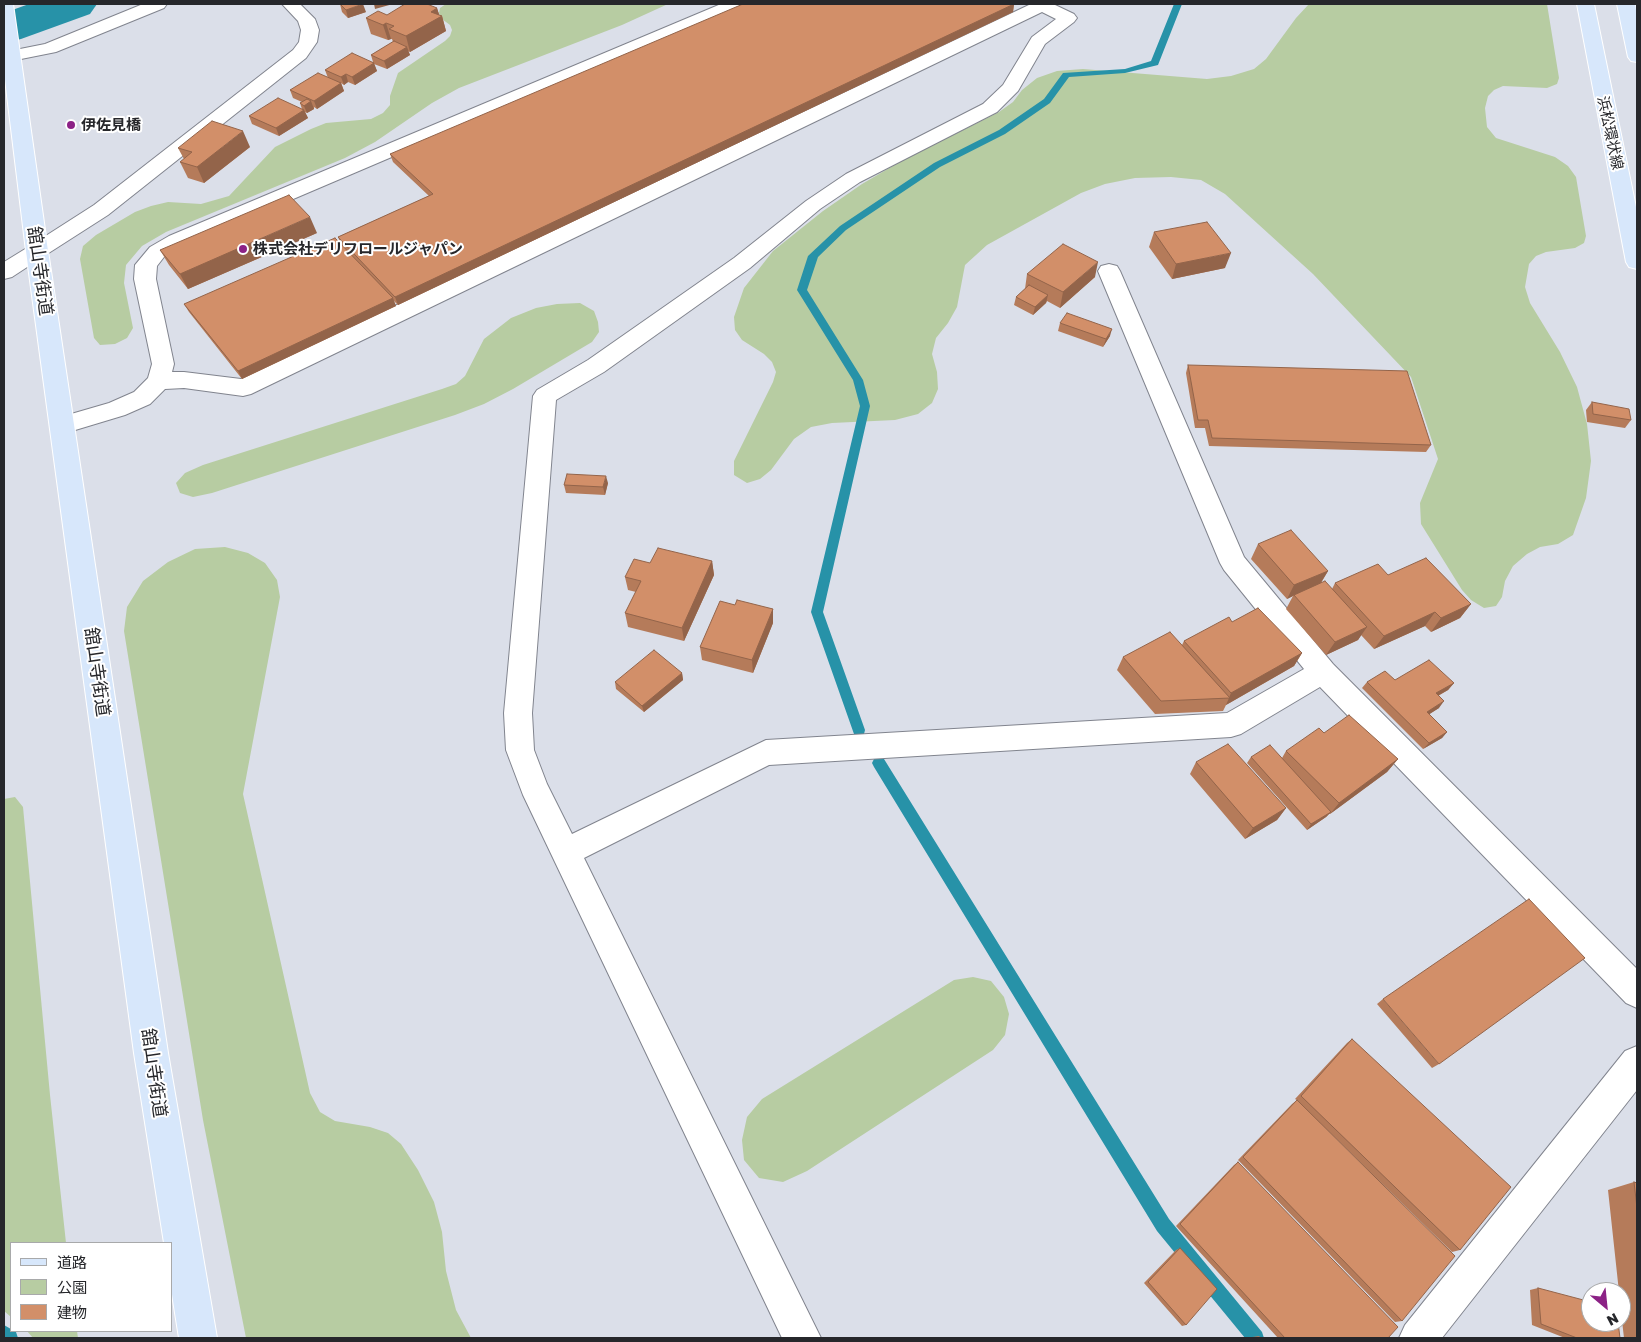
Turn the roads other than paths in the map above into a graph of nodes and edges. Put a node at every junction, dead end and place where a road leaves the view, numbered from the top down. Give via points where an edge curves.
1 (158, 4) edge
2 (293, 4) edge
3 (735, 4) edge
4 (1041, 4) edge
5 (1585, 4) edge
6 (1626, 4) edge
7 (4, 5) edge
8 (10, 51) junction
9 (1637, 57) edge
10 (37, 251) junction
11 (1637, 262) edge
12 (1109, 271) dead end
13 (4, 272) edge
14 (159, 382) junction
15 (62, 425) junction
16 (1324, 672) junction
17 (565, 852) junction
18 (1637, 992) edge
19 (1637, 1063) edge
20 (198, 1338) edge
21 (802, 1338) edge
22 (1418, 1338) edge

1 - 8 street via 50,48
2 - 10 street via 306,19 310,30 308,42 300,54 101,210
3 - 14 street via 176,241 157,252 146,265 144,279 163,364
4 - 14 street via 243,388 184,380
4 - 17 street via 1068,18 1038,41 1011,87 990,108 853,178 813,205 710,286 596,366 545,396 518,713 520,750 533,786
5 - 11 main road, 浜松環状線
6 - 9 main road
7 - 8 main road, 舘山寺街道
8 - 10 main road, 舘山寺街道
10 - 13 street
10 - 15 main road, 舘山寺街道
12 - 16 street via 1233,563
14 - 15 street via 142,398 117,410
15 - 20 main road, 舘山寺街道 via 163,1138
16 - 17 street via 1231,725 766,753
16 - 18 street
17 - 21 street
19 - 22 street

